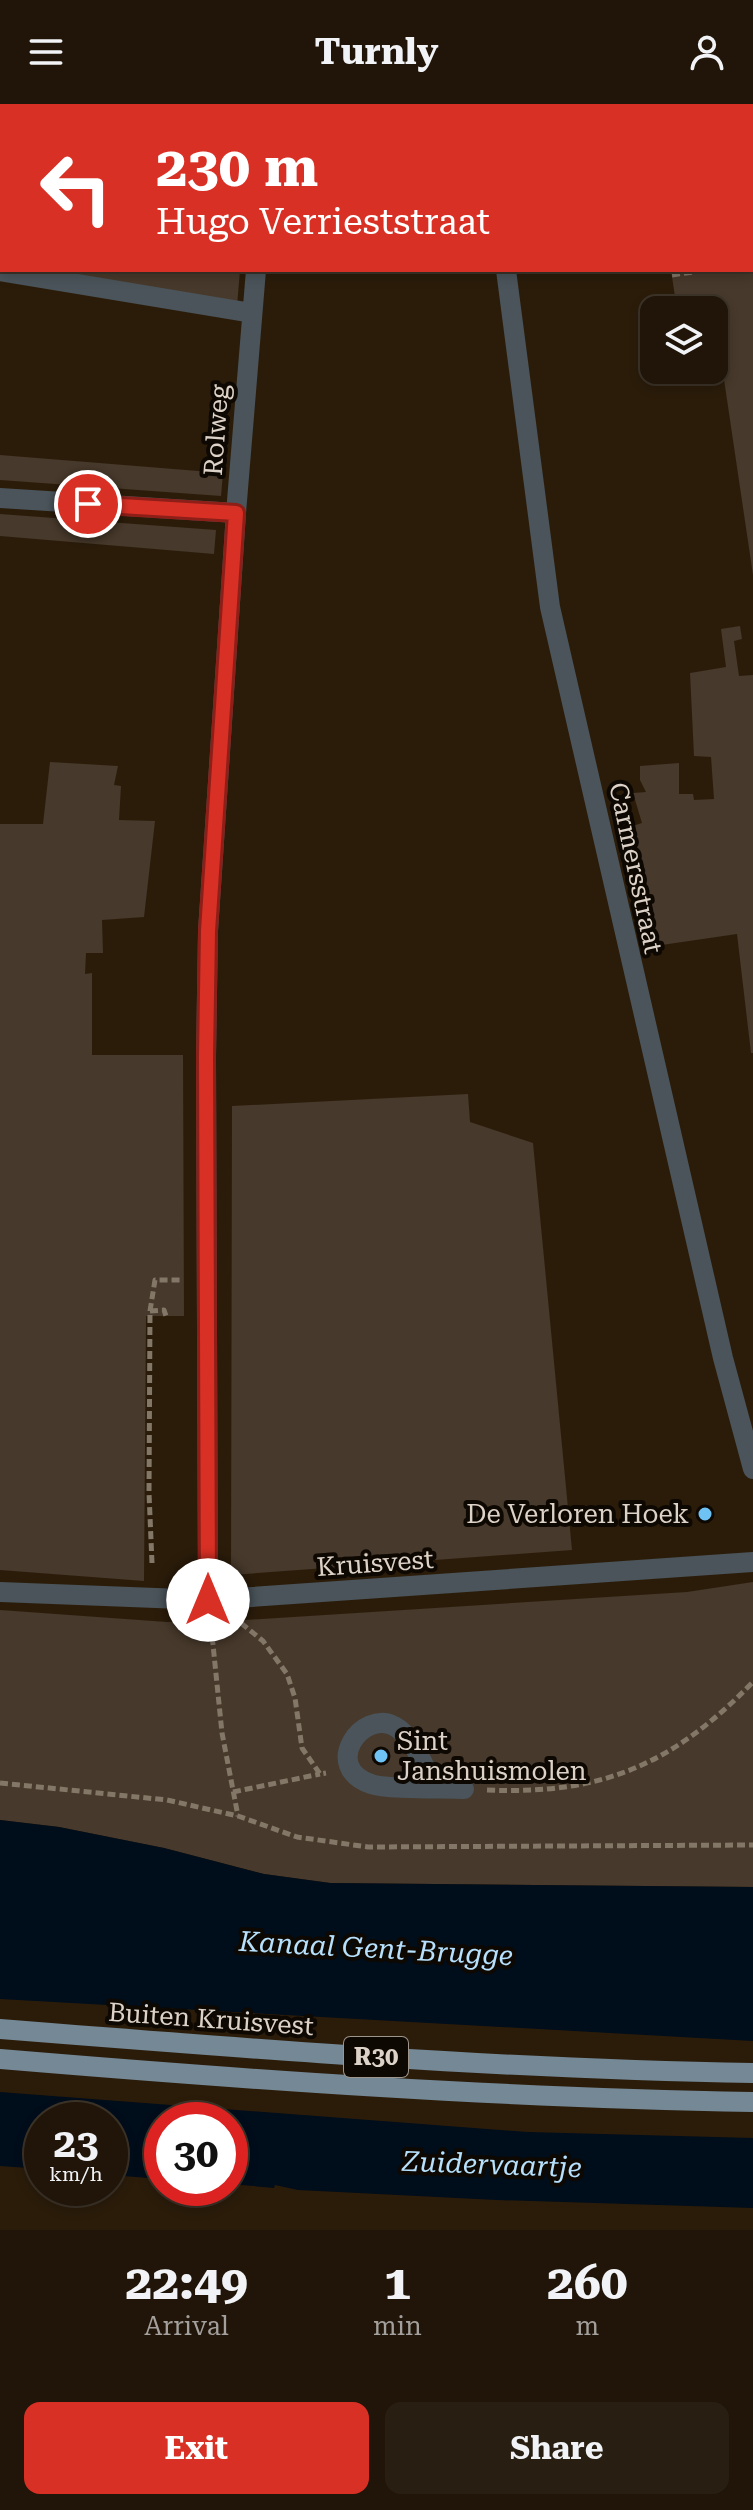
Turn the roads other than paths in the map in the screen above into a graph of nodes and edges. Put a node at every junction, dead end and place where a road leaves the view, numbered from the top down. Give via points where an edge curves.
1 (6, 272) edge
2 (256, 272) edge
3 (506, 272) edge
4 (252, 313) junction
5 (0, 498) edge
6 (236, 513) junction
7 (753, 1469) edge
8 (753, 1562) edge
9 (0, 1592) edge
10 (208, 1600) junction
11 (435, 1788) dead end
12 (464, 1789) road end
13 (0, 2029) edge
14 (0, 2059) edge
15 (753, 2073) edge
16 (753, 2102) edge

1 - 4 street
2 - 4 street, Rolweg
3 - 7 street, Carmersstraat via 550,607
4 - 6 street, Rolweg
5 - 6 street
6 - 10 street, Rolweg via 208,931
8 - 10 street, Kruisvest
9 - 10 street, Kruisvest
11 - 12 street
13 - 15 main road, Buiten Kruisvest / R30 via 284,2051
14 - 16 main road, R30 via 268,2081

